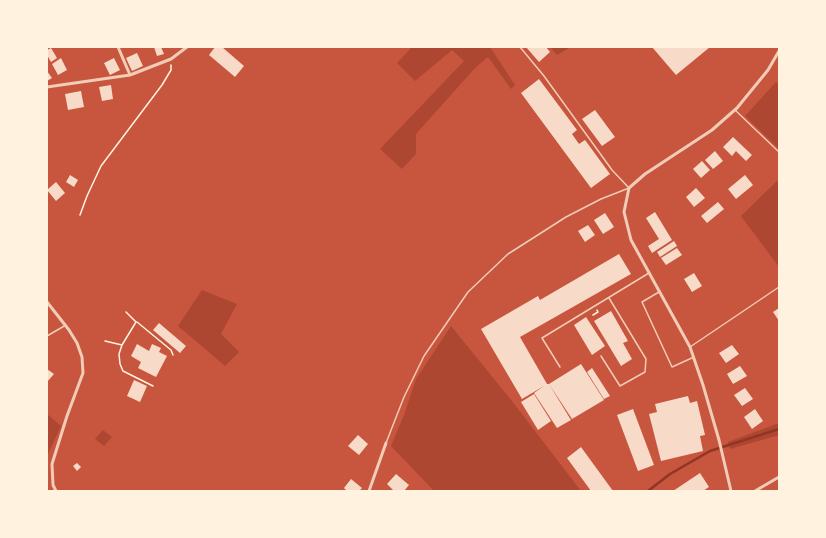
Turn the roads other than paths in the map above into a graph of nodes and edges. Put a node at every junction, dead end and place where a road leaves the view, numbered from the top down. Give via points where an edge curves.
1 (118, 47) edge
2 (188, 47) edge
3 (520, 47) edge
4 (779, 51) edge
5 (130, 75) junction
6 (47, 87) edge
7 (735, 110) junction
8 (779, 152) edge
9 (629, 188) junction
10 (649, 273) junction
11 (779, 287) edge
12 (659, 292) junction
13 (609, 298) junction
14 (47, 302) edge
15 (66, 325) junction
16 (47, 336) edge
17 (690, 347) junction
18 (600, 356) dead end
19 (694, 357) junction
20 (560, 367) dead end
21 (386, 443) joint
22 (779, 477) edge
23 (56, 491) edge
24 (369, 491) edge
25 (731, 491) edge
26 (755, 491) edge

1 - 5 street
2 - 5 street via 171,59
3 - 9 lane via 612,170
4 - 7 street via 768,70
5 - 6 street
7 - 8 lane
7 - 9 street via 712,130 645,174
9 - 10 street via 624,212 630,240
9 - 21 lane via 566,217 508,254 468,292 424,356 404,396
10 - 12 street
10 - 13 lane
11 - 17 lane
12 - 17 street
12 - 19 lane via 642,302 672,367
13 - 18 lane via 646,359 645,372 620,386
13 - 20 lane via 542,338
14 - 15 street
15 - 16 lane
15 - 23 street via 82,357 83,373 52,464 53,485
17 - 19 street
19 - 25 street via 719,440
21 - 24 street
22 - 26 street

